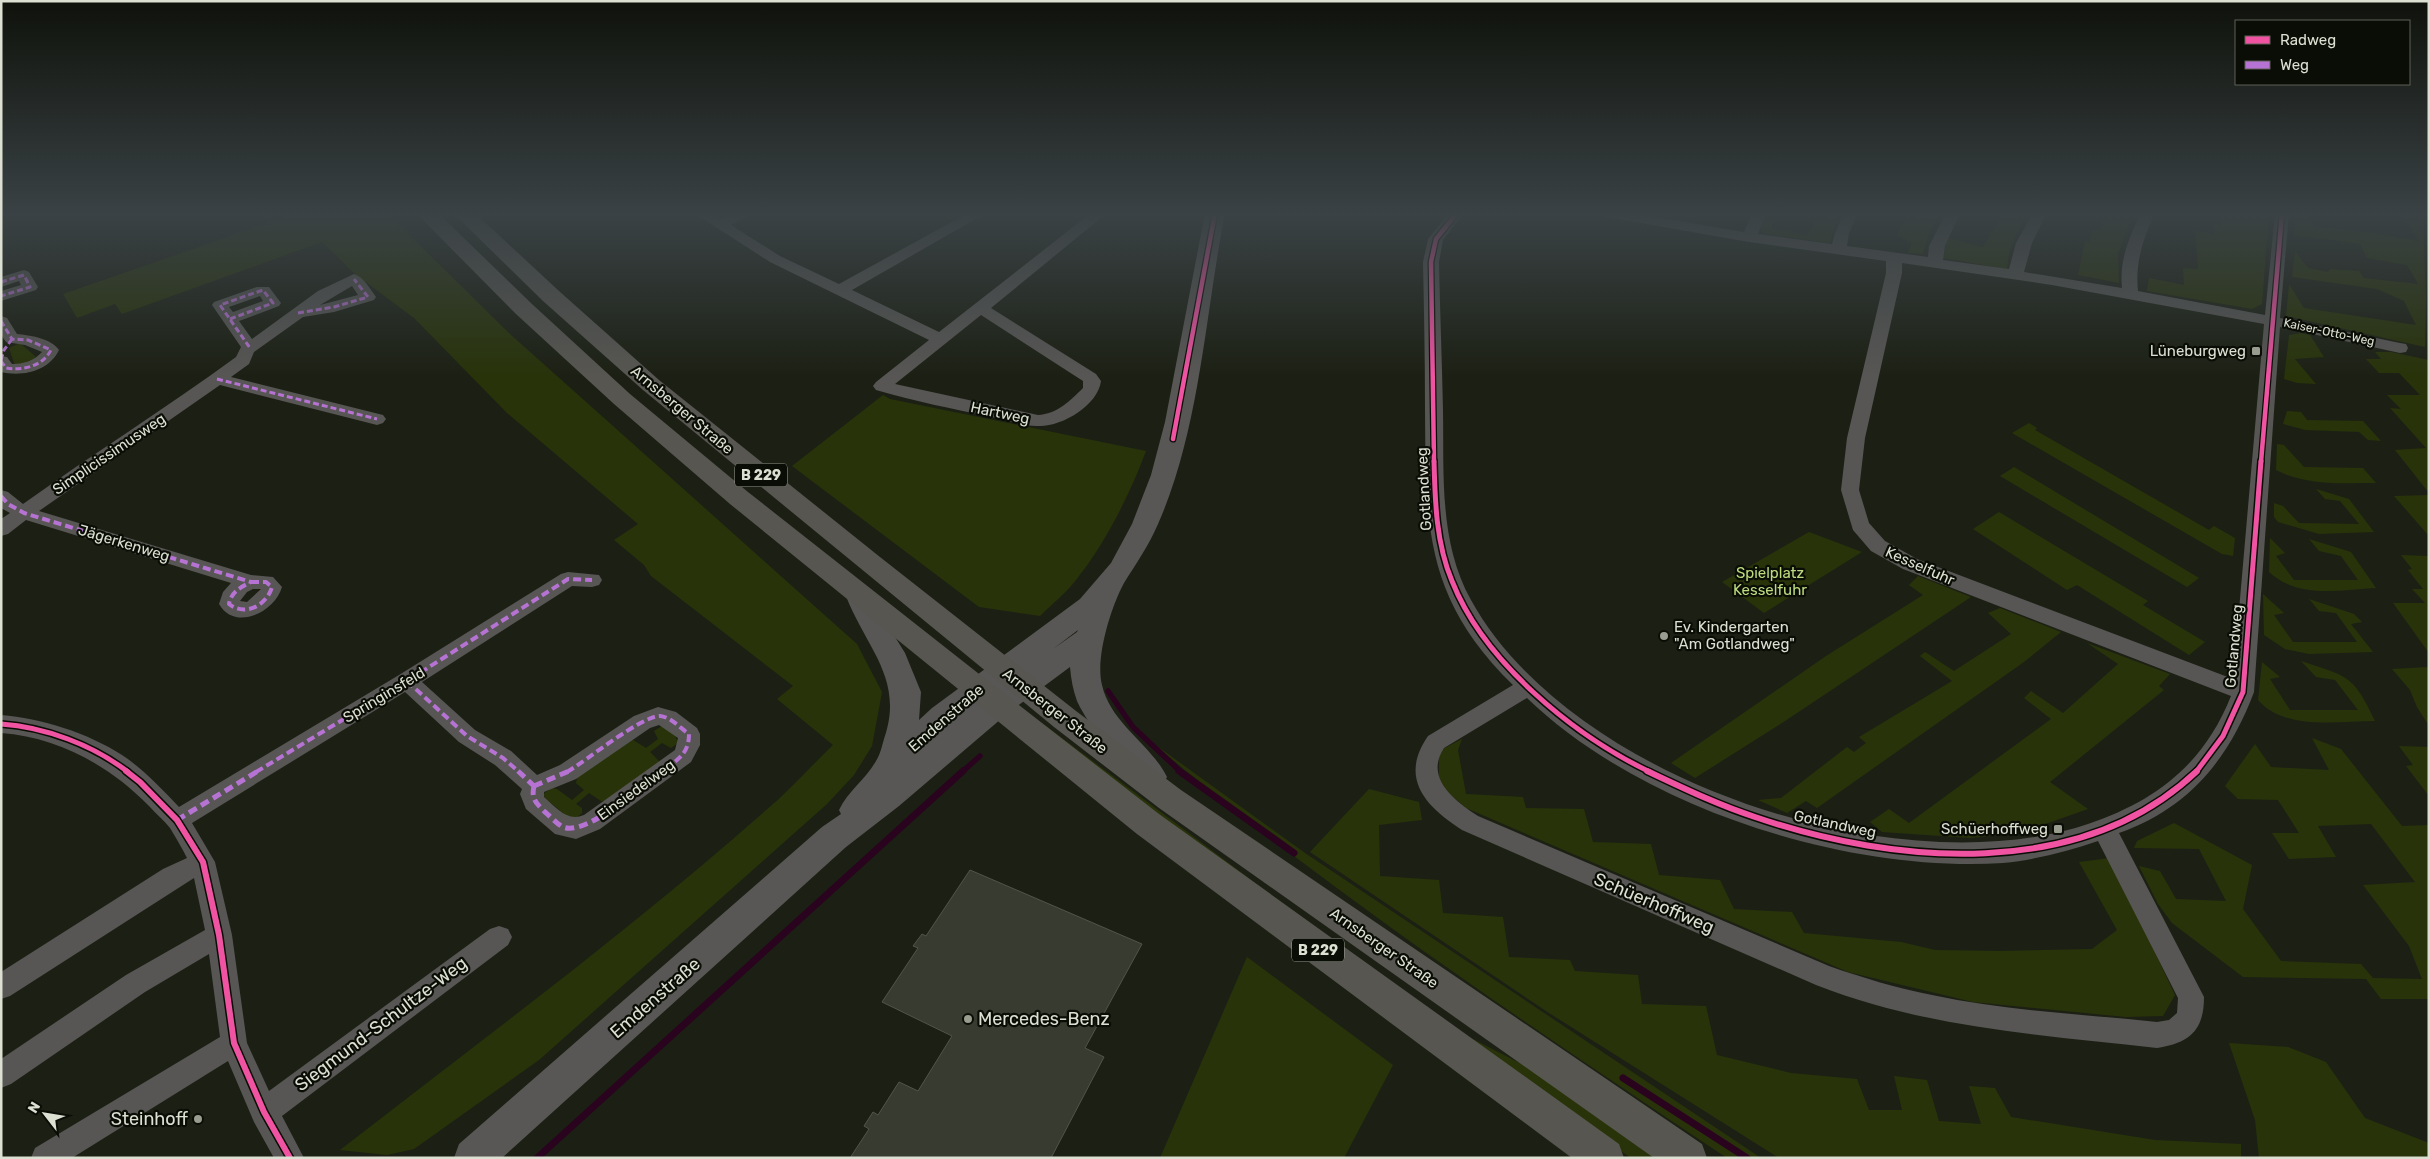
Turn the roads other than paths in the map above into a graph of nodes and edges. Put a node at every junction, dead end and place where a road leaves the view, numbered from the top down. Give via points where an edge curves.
1 (481, 267) edge
2 (520, 267) edge
3 (792, 267) edge
4 (881, 267) edge
5 (1031, 267) edge
6 (1205, 267) edge
7 (1431, 267) edge
8 (1894, 267) edge
9 (1962, 267) edge
10 (2017, 267) edge
11 (2129, 267) edge
12 (2277, 267) edge
13 (2015, 275) junction
14 (1, 282) edge
15 (840, 290) junction
16 (2130, 294) junction
17 (1, 296) edge
18 (979, 308) junction
19 (298, 313) dead end
20 (230, 319) dead end
21 (2272, 320) junction
22 (1, 321) edge
23 (940, 339) junction
24 (12, 340) junction
25 (250, 348) junction
26 (2400, 348) dead end
27 (1, 360) edge
28 (217, 379) junction
29 (377, 419) dead end
30 (1, 496) edge
31 (24, 513) junction
32 (1, 529) edge
33 (592, 580) dead end
34 (251, 582) dead end
35 (1110, 585) junction
36 (860, 596) junction
37 (1089, 638) junction
38 (407, 681) junction
39 (1528, 687) junction
40 (1000, 688) junction
41 (2244, 692) junction
42 (1, 724) edge
43 (890, 767) junction
44 (534, 786) junction
45 (1170, 799) junction
46 (177, 820) junction
47 (2105, 830) junction
48 (834, 837) junction
49 (203, 862) junction
50 (219, 935) junction
51 (499, 937) dead end
52 (1, 987) edge
53 (234, 1043) junction
54 (1, 1075) edge
55 (264, 1112) junction
56 (45, 1158) edge
57 (290, 1158) edge
58 (473, 1158) edge
59 (1605, 1158) edge
60 (1688, 1158) edge

1 - 36 main road, Arnsberger Straße / B 229 via 622,399
2 - 40 main road, Arnsberger Straße / B 229
3 - 15 street
4 - 15 street
5 - 18 street, Hartweg
6 - 35 main road via 1173,439 1158,492 1142,532
7 - 39 street, Gotlandweg via 1436,520 1449,577 1482,635
8 - 41 street, Kesselfuhr via 1856,438 1850,490 1860,525 1878,546 1910,564
9 - 13 street, Kaiser-Otto-Weg
10 - 13 street
11 - 16 street
12 - 21 street
13 - 16 street, Kaiser-Otto-Weg
14 - 17 street via 24,275 30,286
15 - 23 street
16 - 21 street, Kaiser-Otto-Weg
18 - 23 street, Hartweg
18 - 23 street, Hartweg via 1090,378 1091,389 1066,413 1045,421 882,386
19 - 25 street, Simplicissimusweg
20 - 25 street
21 - 26 street, Kaiser-Otto-Weg
21 - 41 street, Gotlandweg
22 - 24 street
24 - 27 street
24 - 27 street via 36,343 51,350 50,356 13,370 6,368
25 - 28 street, Simplicissimusweg via 243,360
28 - 29 street
28 - 31 street, Simplicissimusweg
30 - 31 street, Jägerkenweg
31 - 32 street, Simplicissimusweg
31 - 34 street, Jägerkenweg
33 - 38 street, Springinsfeld via 568,579
35 - 37 main road
35 - 40 main road
36 - 40 main road, Arnsberger Straße / B 229
36 - 43 main road via 906,692 903,729
37 - 40 main road
37 - 45 main road via 1085,670 1092,701 1112,732
38 - 44 street via 467,736 503,758
38 - 46 street, Springinsfeld
39 - 47 street, Gotlandweg via 1583,730 1646,770 1738,812 1803,832 1919,852 1982,855 2051,846
39 - 47 street, Schüerhoffweg via 1430,748 1425,763 1428,783 1449,809 1470,823 1824,977 1896,999 1988,1017 2157,1035 2171,1033 2187,1023 2191,1014 2191,997
40 - 43 main road, Emdenstraße via 943,716
40 - 45 main road, Arnsberger Straße / B 229
40 - 48 main road, Emdenstraße via 888,797
40 - 59 main road, Arnsberger Straße / B 229 via 1148,824
41 - 47 street, Gotlandweg via 2208,759 2191,779 2156,805
42 - 46 street via 70,740 113,761 140,782
43 - 48 main road, Emdenstraße
44 - 44 street, Einsiedelweg via 568,772 642,722 658,716 668,718 688,734 690,745 683,756 592,822 576,829 564,827 534,802
45 - 60 main road, Arnsberger Straße / B 229
46 - 49 street
48 - 58 main road, Emdenstraße
49 - 50 street
49 - 52 street via 172,877
50 - 53 street
50 - 54 street via 128,989
51 - 55 street, Siegmund-Schultze-Weg
53 - 55 street
53 - 56 street
55 - 57 street

